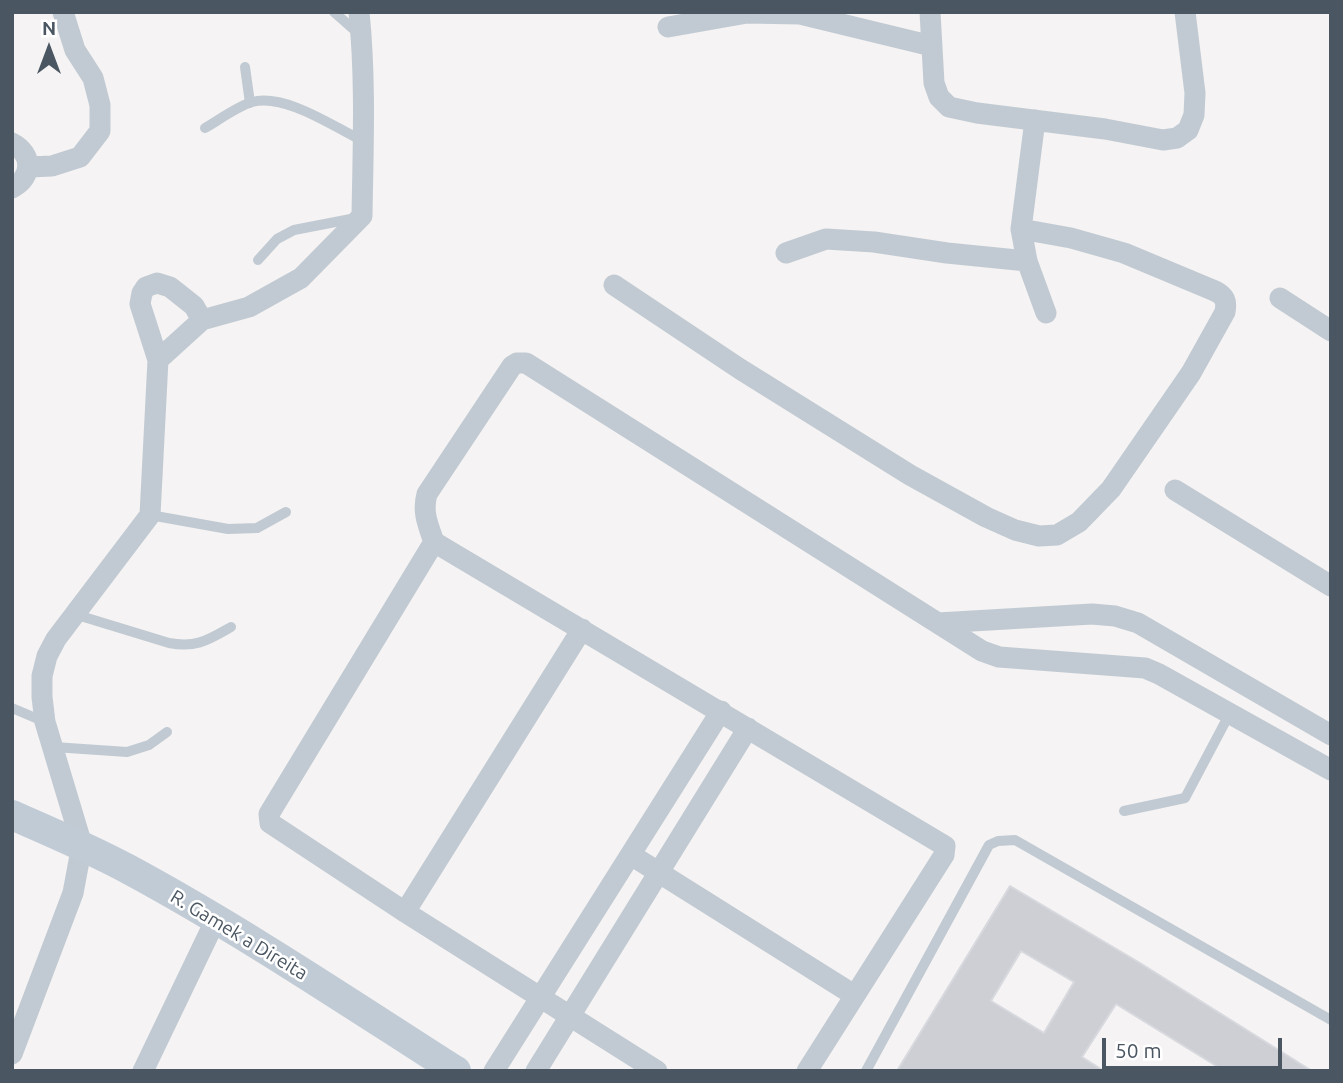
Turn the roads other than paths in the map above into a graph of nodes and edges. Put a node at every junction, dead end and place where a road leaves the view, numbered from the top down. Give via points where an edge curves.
1 (63, 12) edge
2 (334, 12) edge
3 (359, 12) edge
4 (930, 12) edge
5 (1185, 12) edge
6 (668, 27) dead end
7 (362, 36) junction
8 (932, 46) junction
9 (245, 67) dead end
10 (250, 103) junction
11 (1035, 120) junction
12 (205, 128) dead end
13 (363, 141) junction
14 (12, 143) edge
15 (29, 167) junction
16 (12, 188) edge
17 (362, 216) junction
18 (1021, 229) junction
19 (786, 253) dead end
20 (258, 260) dead end
21 (1027, 261) junction
22 (614, 285) dead end
23 (1280, 298) dead end
24 (1046, 313) dead end
25 (202, 320) junction
26 (1331, 331) edge
27 (158, 360) junction
28 (1175, 490) dead end
29 (286, 512) dead end
30 (150, 515) junction
31 (434, 542) junction
32 (1331, 586) edge
33 (74, 614) junction
34 (938, 623) junction
35 (231, 627) dead end
36 (582, 629) junction
37 (12, 708) edge
38 (721, 711) junction
39 (1230, 713) junction
40 (45, 722) junction
41 (748, 728) junction
42 (167, 732) dead end
43 (1331, 735) edge
44 (54, 747) junction
45 (1328, 762) edge
46 (1124, 811) dead end
47 (12, 815) edge
48 (82, 845) junction
49 (631, 855) junction
50 (659, 872) junction
51 (405, 912) junction
52 (216, 919) junction
53 (854, 995) junction
54 (541, 997) junction
55 (570, 1016) junction
56 (1331, 1020) edge
57 (12, 1054) edge
58 (144, 1071) edge
59 (456, 1071) edge
60 (494, 1071) edge
61 (536, 1071) edge
62 (657, 1071) edge
63 (807, 1071) edge
64 (866, 1071) edge

1 - 15 street via 75,50 93,78 100,104 100,131 80,158
2 - 7 lane
3 - 7 street
4 - 8 street
5 - 11 street via 1195,115 1188,130 1177,138 1163,140
6 - 8 street via 747,13 800,14
7 - 13 street
8 - 11 street via 934,83 949,107
9 - 10 lane
10 - 12 lane
10 - 13 lane via 288,104
11 - 18 street
13 - 17 street
14 - 15 street via 22,149
15 - 16 street via 21,184
17 - 20 lane via 294,230 277,239
17 - 25 street via 302,278 249,307
18 - 21 street
18 - 22 street via 1125,253 1215,291 1227,302 1191,373 1111,489 1079,523 1057,535 1015,530 910,475
19 - 21 street via 826,239
21 - 24 street
23 - 26 street
25 - 27 street
25 - 27 street via 194,306 170,288 146,287 140,304
27 - 30 street
28 - 32 street
29 - 30 lane via 257,528 228,529
30 - 33 street
31 - 34 street via 425,518 427,494 512,366 522,363
31 - 36 street
31 - 51 street via 269,814 273,826
33 - 35 lane via 184,646 201,643
33 - 40 street via 47,656 42,676
34 - 39 street via 999,657 1145,668
34 - 43 street via 1092,614 1138,623
36 - 38 street
36 - 51 street
37 - 40 lane
38 - 41 street
38 - 49 street
39 - 45 street
39 - 46 lane via 1185,799
40 - 44 street
41 - 50 street
41 - 53 street via 944,846 944,855
42 - 44 lane via 149,745 127,751
44 - 48 street
47 - 48 main road, R. Gamek a Direita
48 - 52 main road, R. Gamek a Direita
48 - 57 street via 73,893
49 - 50 street
49 - 54 street
50 - 53 street
50 - 55 street
51 - 54 street
52 - 58 street
52 - 59 main road, R. Gamek a Direita
53 - 63 street
54 - 55 street
54 - 60 street
55 - 61 street
55 - 62 street
56 - 64 lane via 1015,840 998,841 989,845

